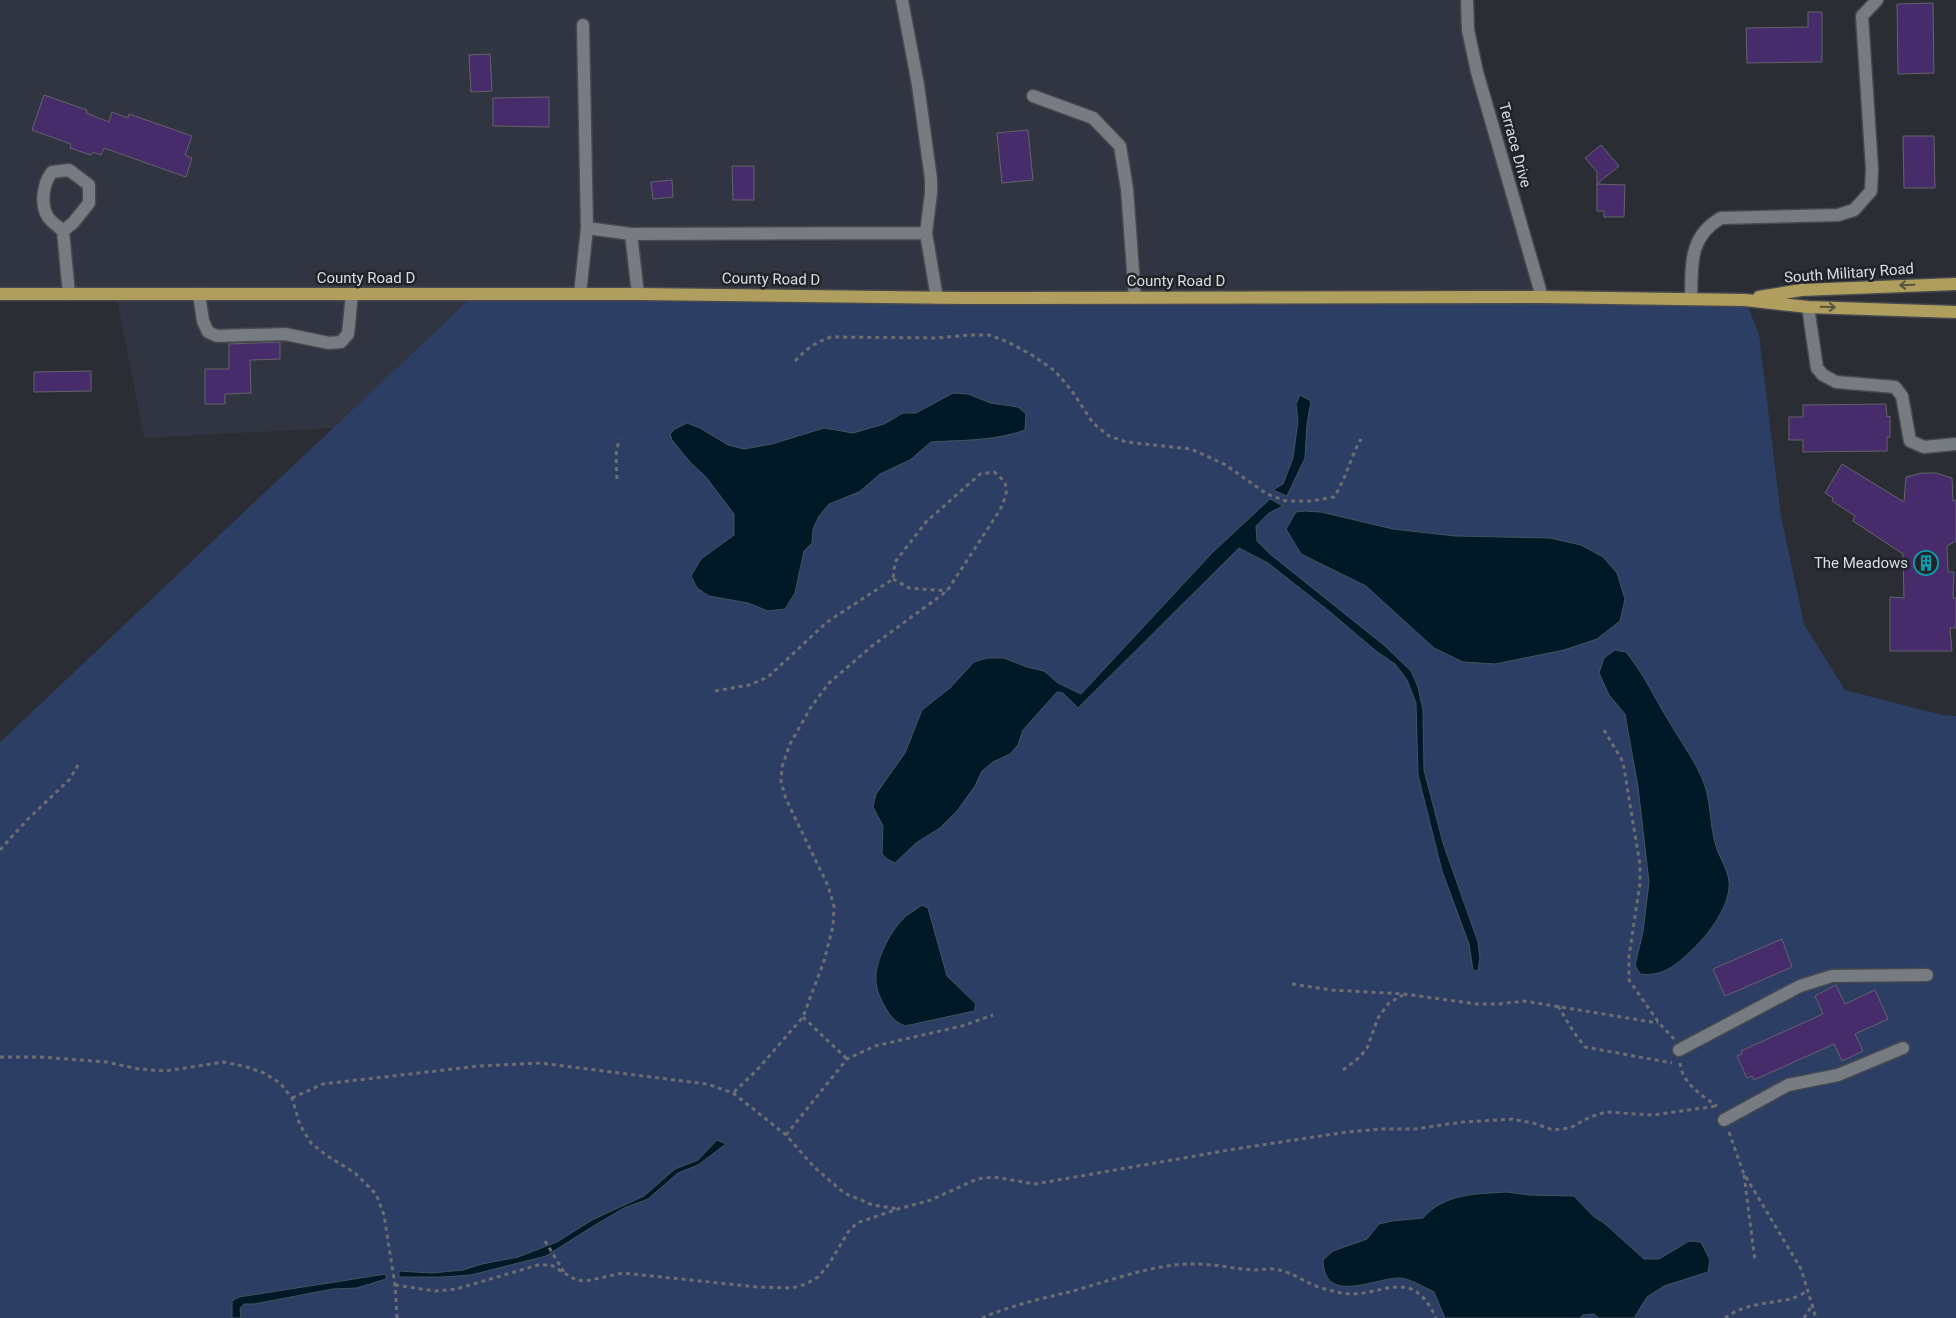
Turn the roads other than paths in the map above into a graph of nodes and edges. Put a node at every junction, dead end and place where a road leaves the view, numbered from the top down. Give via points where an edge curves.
1 (902, 0) edge
2 (1467, 0) edge
3 (1878, 0) edge
4 (583, 26) dead end
5 (1033, 96) dead end
6 (587, 228) junction
7 (63, 231) junction
8 (926, 233) junction
9 (631, 234) junction
10 (1956, 284) edge
11 (0, 294) edge
12 (69, 294) junction
13 (199, 294) junction
14 (352, 294) junction
15 (580, 294) junction
16 (638, 294) junction
17 (1542, 297) junction
18 (937, 298) junction
19 (1135, 298) junction
20 (1691, 299) junction
21 (1745, 300) junction
22 (1808, 307) junction
23 (1956, 312) edge
24 (1956, 444) edge
25 (1927, 975) dead end
26 (1903, 1048) dead end
27 (1679, 1050) dead end
28 (1724, 1120) dead end

1 - 8 street via 931,179
2 - 17 street, Terrace Drive via 1468,30 1477,72
3 - 20 street via 1862,16 1871,191 1854,210 1838,215 1721,218 1710,224 1700,234 1692,254
4 - 6 street
5 - 19 street via 1093,118 1120,146 1127,188
6 - 9 street
6 - 15 street
7 - 7 street via 89,203 89,185 69,170 52,172 47,177 43,194 48,217
7 - 12 street
8 - 9 street
8 - 18 street
9 - 16 street
10 -> 21 main road, South Military Road via 1801,290
11 - 12 main road, County Road D
12 - 13 main road, County Road D
13 - 14 main road, County Road D
13 - 14 street via 208,332 217,336 285,334 329,343 341,342 348,334
14 - 15 main road, County Road D
15 - 16 main road, County Road D
16 - 18 main road, County Road D
17 - 19 main road, County Road D
17 - 20 main road, South Military Road
18 - 19 main road, County Road D
20 - 21 main road, South Military Road
21 - 22 main road, South Military Road
22 -> 23 main road, South Military Road
22 - 24 street via 1816,368 1823,375 1836,382 1895,386 1902,396 1910,441 1924,447
25 - 27 street via 1832,976 1800,986
26 - 28 street via 1838,1075 1788,1085

